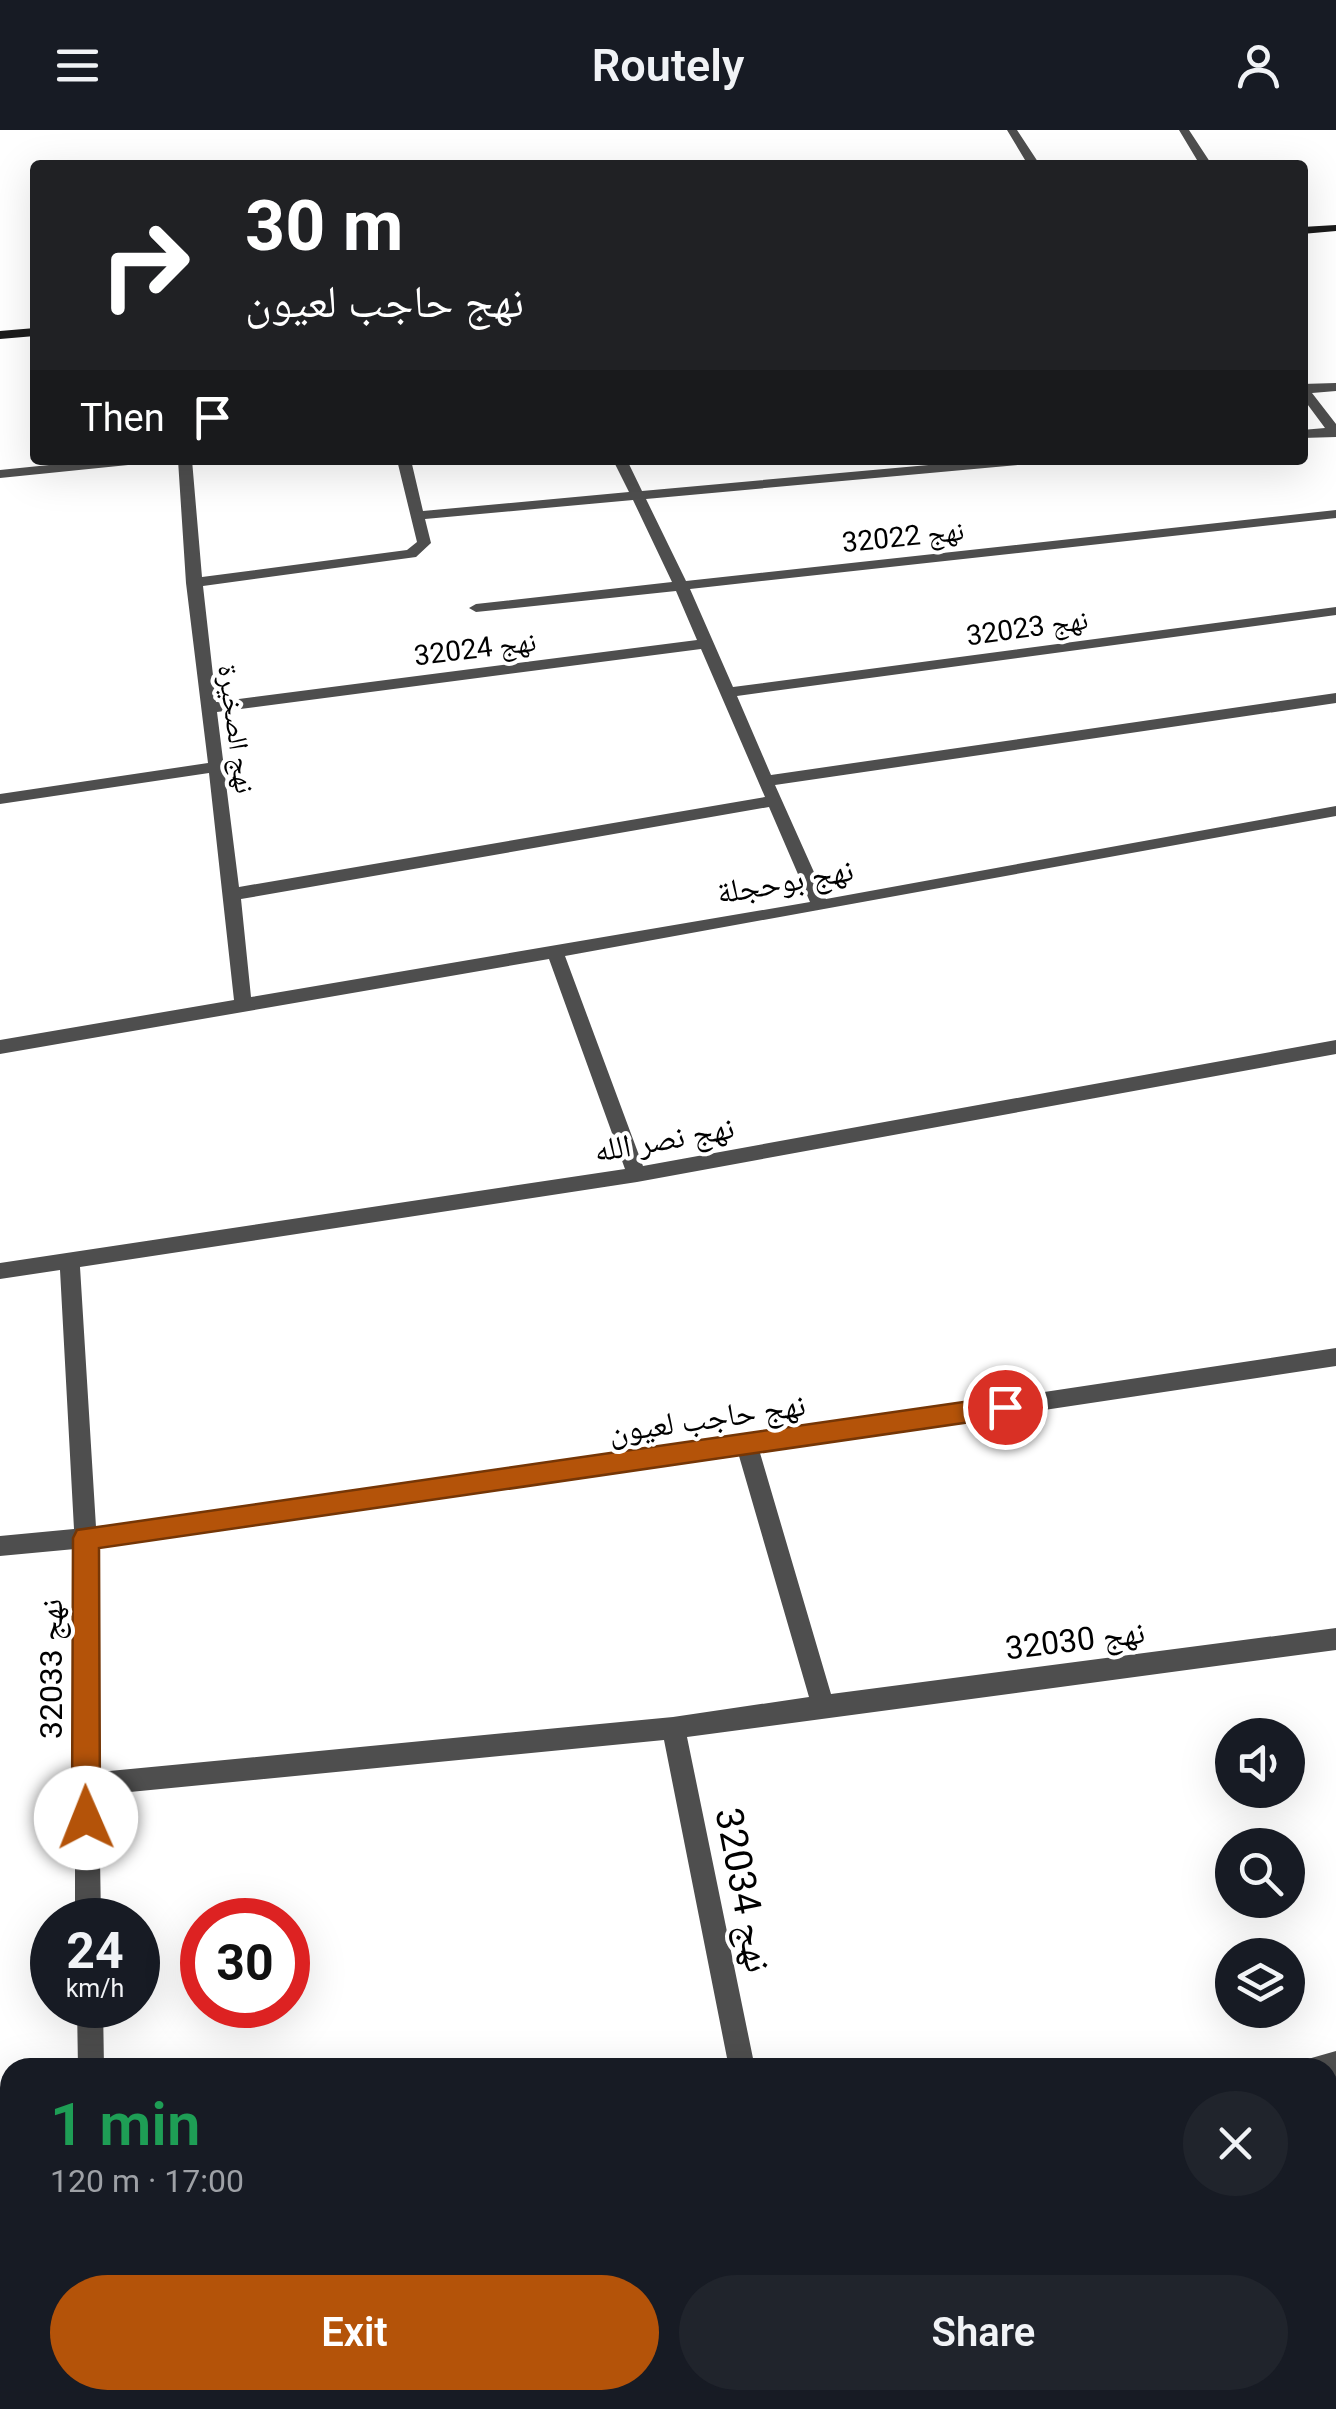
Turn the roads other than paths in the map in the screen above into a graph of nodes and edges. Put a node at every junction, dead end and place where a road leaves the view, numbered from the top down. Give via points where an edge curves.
1 (1012, 130) edge
2 (1184, 130) edge
3 (1031, 160) edge
4 (1203, 160) edge
5 (1336, 228) edge
6 (1308, 230) edge
7 (30, 332) edge
8 (0, 335) edge
9 (1336, 388) edge
10 (1308, 389) edge
11 (1308, 395) edge
12 (1335, 432) edge
13 (1308, 434) edge
14 (89, 465) edge
15 (185, 465) edge
16 (405, 465) edge
17 (622, 465) edge
18 (976, 465) edge
19 (0, 474) edge
20 (636, 498) junction
21 (1336, 514) edge
22 (415, 516) junction
23 (192, 583) junction
24 (681, 586) junction
25 (476, 608) dead end
26 (1336, 611) edge
27 (705, 644) junction
28 (725, 693) junction
29 (1336, 698) edge
30 (208, 708) junction
31 (217, 767) junction
32 (765, 781) junction
33 (0, 800) edge
34 (774, 801) junction
35 (1336, 810) edge
36 (234, 894) junction
37 (820, 906) junction
38 (554, 950) junction
39 (243, 1004) junction
40 (1336, 1046) edge
41 (0, 1047) edge
42 (637, 1175) junction
43 (70, 1262) junction
44 (0, 1271) edge
45 (1336, 1357) edge
46 (748, 1446) junction
47 (86, 1538) junction
48 (0, 1546) edge
49 (1336, 1639) edge
50 (822, 1706) junction
51 (673, 1728) junction
52 (85, 1784) junction
53 (88, 1898) edge
54 (90, 2028) edge
55 (91, 2058) edge
56 (740, 2058) edge

1 - 3 street
2 - 4 street
5 - 6 street
7 - 8 street
9 - 10 street
11 - 12 street
12 - 13 street
14 - 19 street
15 - 23 street, نهج الصخيرة
16 - 22 street
17 - 20 street
18 - 20 street
20 - 22 street
20 - 24 street
21 - 24 street, نهج 32022
22 - 23 street via 424,543 411,554
23 - 30 street, نهج الصخيرة
24 - 25 street, نهج 32022
24 - 27 street
26 - 28 street, نهج 32023
27 - 28 street
27 - 30 street, نهج 32024
28 - 32 street
29 - 32 street
30 - 31 street, نهج الصخيرة
31 - 33 street
31 - 36 street, نهج الصخيرة
32 - 34 street
34 - 36 street
34 - 37 street
35 - 37 street, نهج بوحجلة
36 - 39 street, نهج الصخيرة
37 - 38 street, نهج بوحجلة
38 - 39 street, نهج بوحجلة
38 - 42 street
39 - 41 street, نهج بوحجلة
40 - 42 street, نهج نصر الله
42 - 43 street, نهج نصر الله
43 - 44 street, نهج نصر الله
43 - 47 street, نهج 32033
45 - 46 street, نهج حاجب لعيون
46 - 47 street, نهج حاجب لعيون
46 - 50 street
47 - 48 street, نهج حاجب لعيون
47 - 52 street, نهج 32033
49 - 50 street, نهج 32030
50 - 51 street, نهج 32030
51 - 52 street, نهج 32030
51 - 56 street, نهج 32034
52 - 53 street, نهج 32033
54 - 55 street

